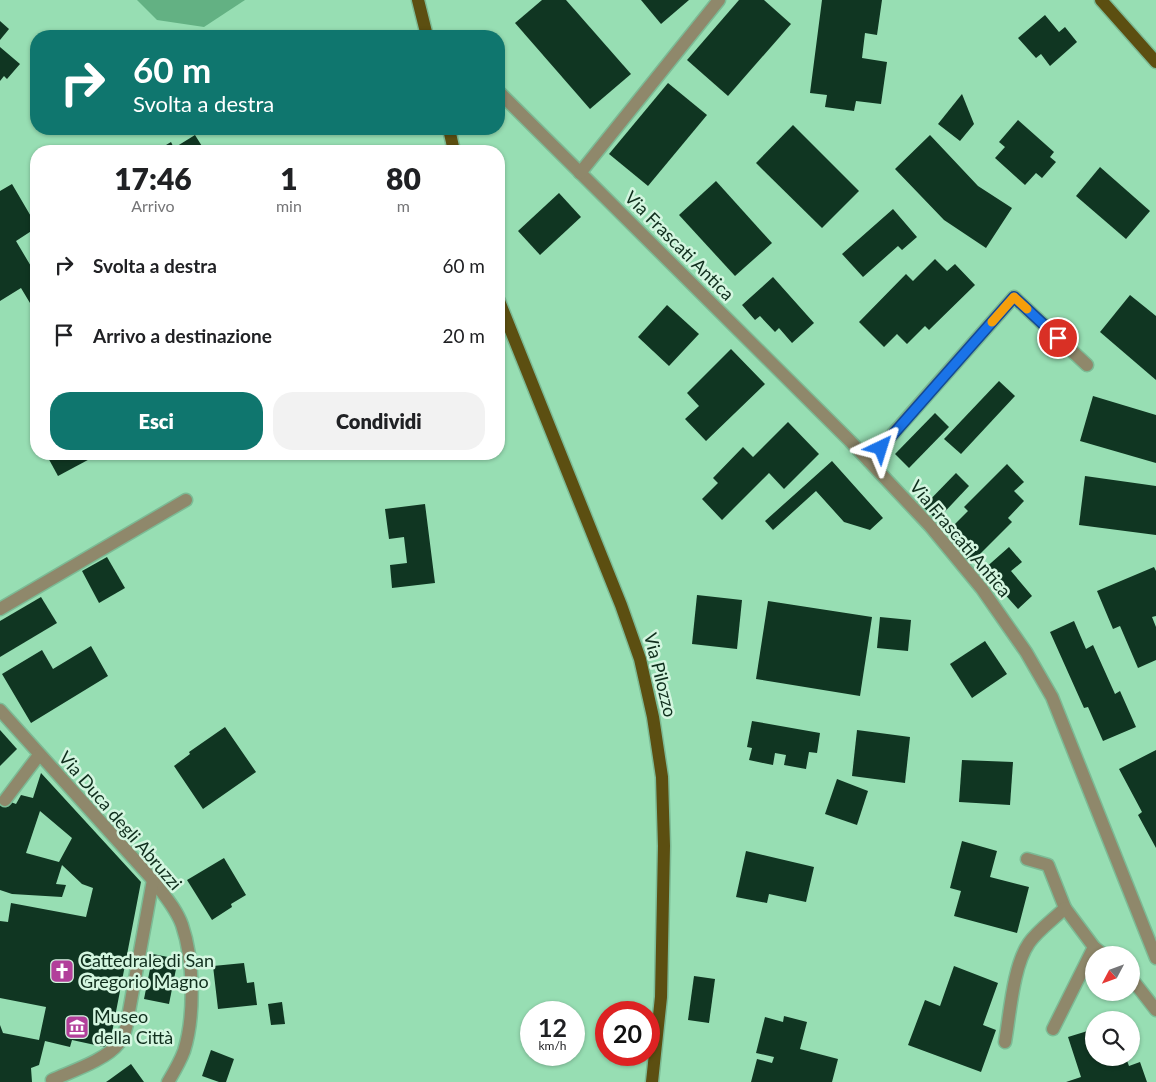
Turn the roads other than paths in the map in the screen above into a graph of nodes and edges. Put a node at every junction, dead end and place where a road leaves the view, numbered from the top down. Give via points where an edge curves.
1 (418, 0) edge
2 (719, 0) edge
3 (1101, 0) edge
4 (428, 30) edge
5 (1156, 62) edge
6 (505, 98) edge
7 (580, 173) junction
8 (505, 316) edge
9 (1087, 365) dead end
10 (869, 461) junction
11 (186, 500) dead end
12 (0, 609) edge
13 (0, 710) edge
14 (39, 755) junction
15 (5, 800) dead end
16 (1027, 859) dead end
17 (153, 880) junction
18 (1065, 908) junction
19 (1095, 946) edge
20 (1156, 958) edge
21 (1085, 975) edge
22 (1140, 990) edge
23 (1156, 1010) edge
24 (1053, 1029) dead end
25 (1005, 1042) dead end
26 (52, 1080) dead end
27 (168, 1082) edge
28 (652, 1082) edge

1 - 4 main road
2 - 7 street
3 - 5 main road
6 - 7 street, Via Frascati Antica
7 - 10 street, Via Frascati Antica
8 - 28 main road, Via Pilozzo via 624,611 640,659 653,718 662,777 664,846 662,983
9 - 10 street via 1014,297
10 - 20 street, Via Frascati Antica via 930,526 982,589 1041,676
11 - 12 street
13 - 14 street, Via Duca degli Abruzzi
14 - 15 street
14 - 17 street, Via Duca degli Abruzzi
16 - 18 street via 1048,865
17 - 26 street via 128,1017 119,1044 107,1054
17 - 27 street, Via Duca degli Abruzzi via 180,920 190,956 191,1012 181,1057
18 - 19 street
18 - 25 street via 1035,936 1022,956
21 - 24 street
22 - 23 street

